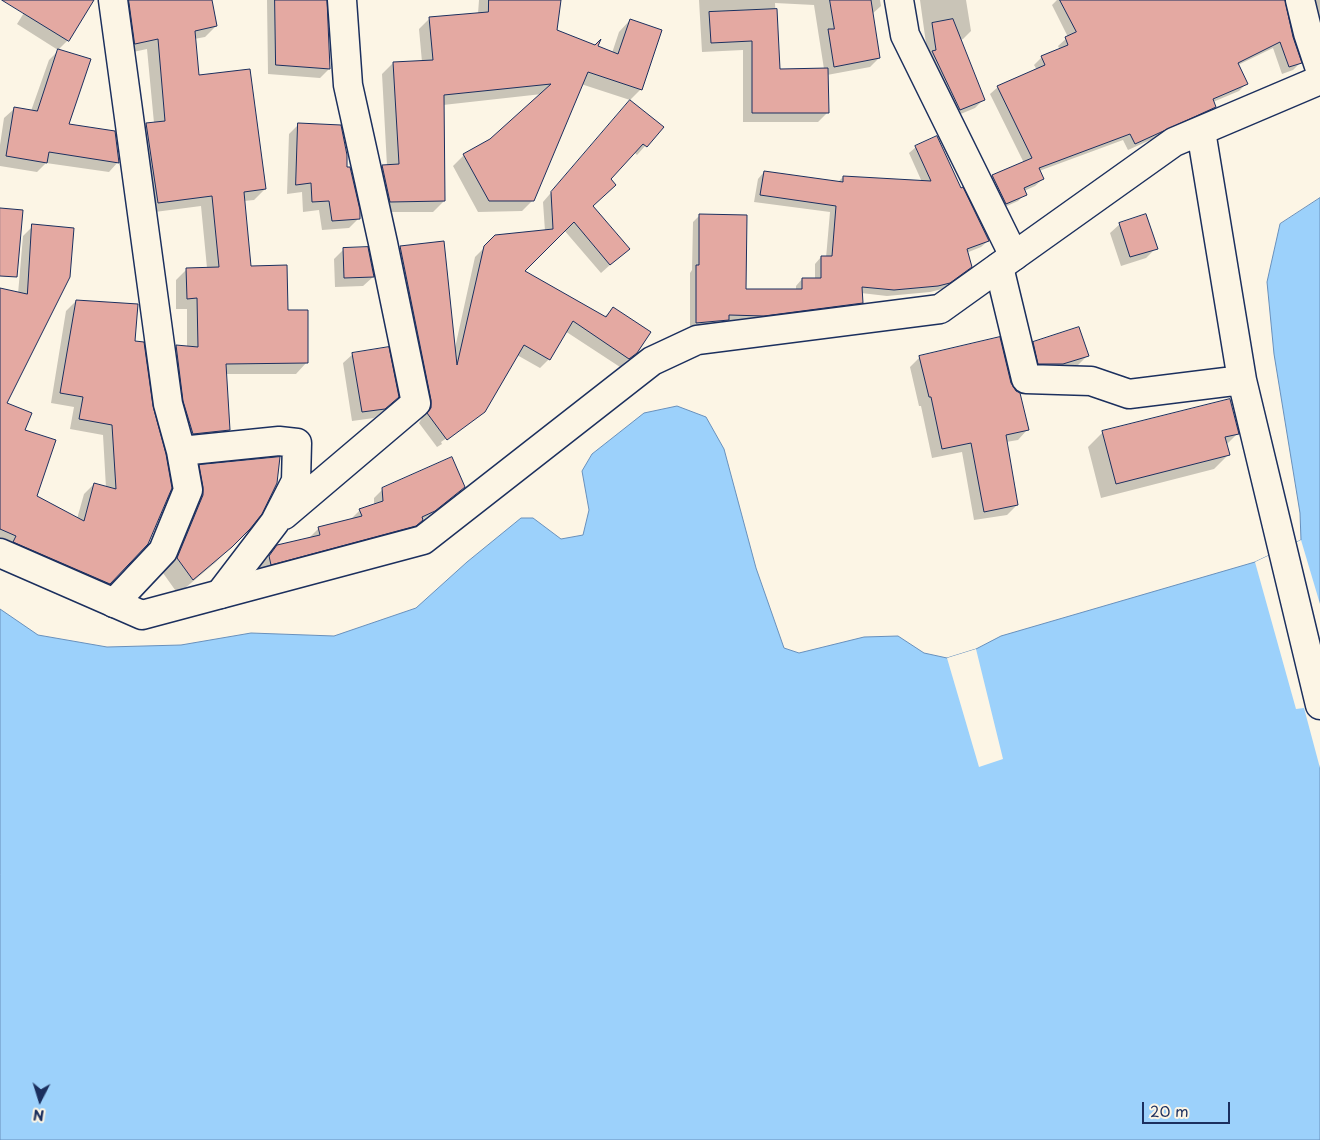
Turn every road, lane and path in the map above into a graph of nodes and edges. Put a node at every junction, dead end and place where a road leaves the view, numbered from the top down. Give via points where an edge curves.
1 (113, 0) edge
2 (342, 0) edge
3 (899, 0) edge
4 (1300, 0) edge
5 (1320, 68) edge
6 (1320, 80) edge
7 (1201, 130) junction
8 (1006, 262) junction
9 (1242, 380) junction
10 (181, 451) junction
11 (275, 522) junction
12 (0, 554) edge
13 (220, 594) junction
14 (114, 603) junction
15 (1320, 705) edge

1 - 10 street via 168,404
2 - 11 street via 348,85 416,403
3 - 8 street via 905,35
4 - 5 street
6 - 7 street
7 - 8 street via 1174,142
7 - 9 street
8 - 9 street via 1026,379 1091,381 1129,394
8 - 13 street via 940,309 697,340 652,361 423,540
9 - 15 street
10 - 11 street via 278,440 297,443 296,481
10 - 14 street via 188,490 163,551
11 - 13 street
12 - 14 street
13 - 14 street via 142,615

